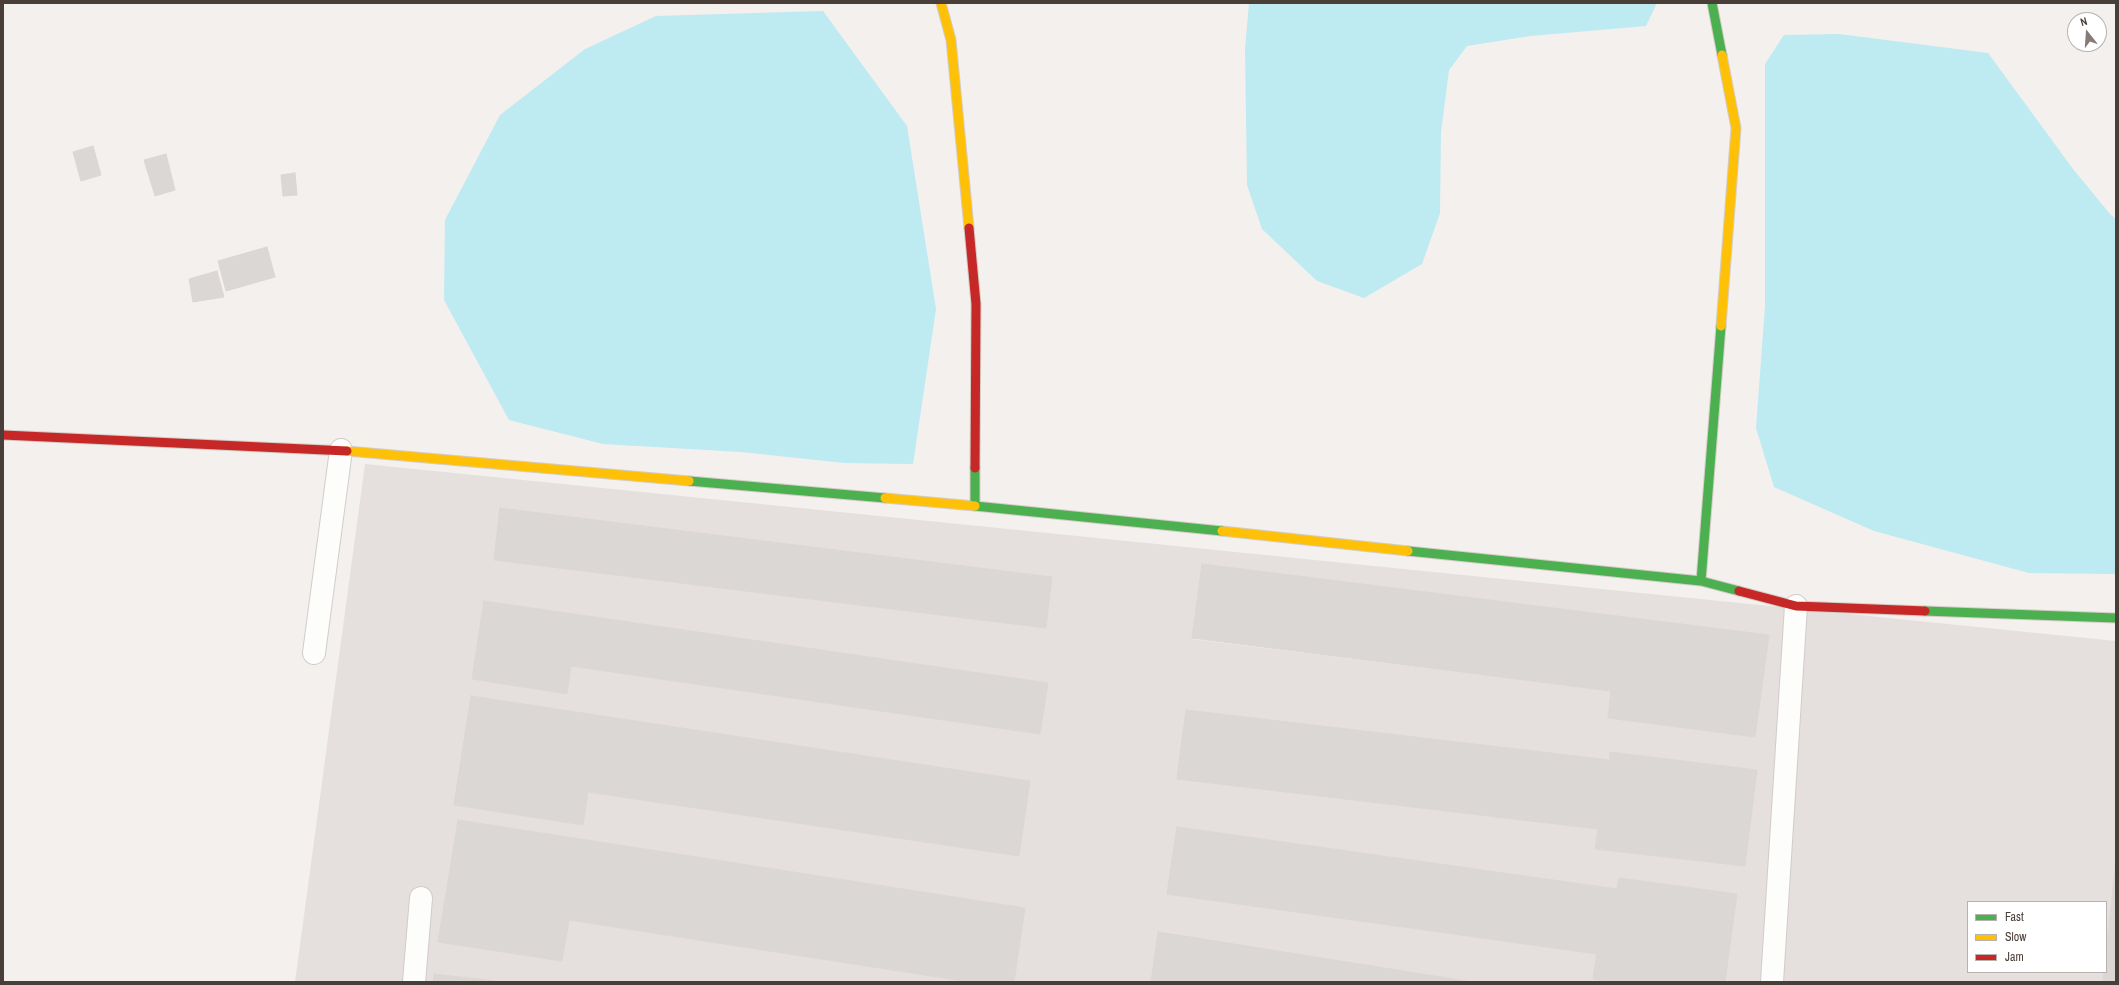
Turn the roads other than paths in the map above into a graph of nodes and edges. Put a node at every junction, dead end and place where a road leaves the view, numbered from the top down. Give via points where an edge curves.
1 (941, 3) edge
2 (1712, 3) edge
3 (3, 435) edge
4 (341, 450) junction
5 (975, 506) junction
6 (1701, 581) junction
7 (1796, 606) junction
8 (2116, 618) edge
9 (314, 653) dead end
10 (421, 898) dead end
11 (414, 982) edge
12 (1772, 982) edge

1 - 5 street via 951,40 976,304
2 - 6 street via 1736,128
3 - 4 street
4 - 5 street
4 - 9 street
5 - 6 street
6 - 7 street
7 - 8 street
7 - 12 street
10 - 11 street

